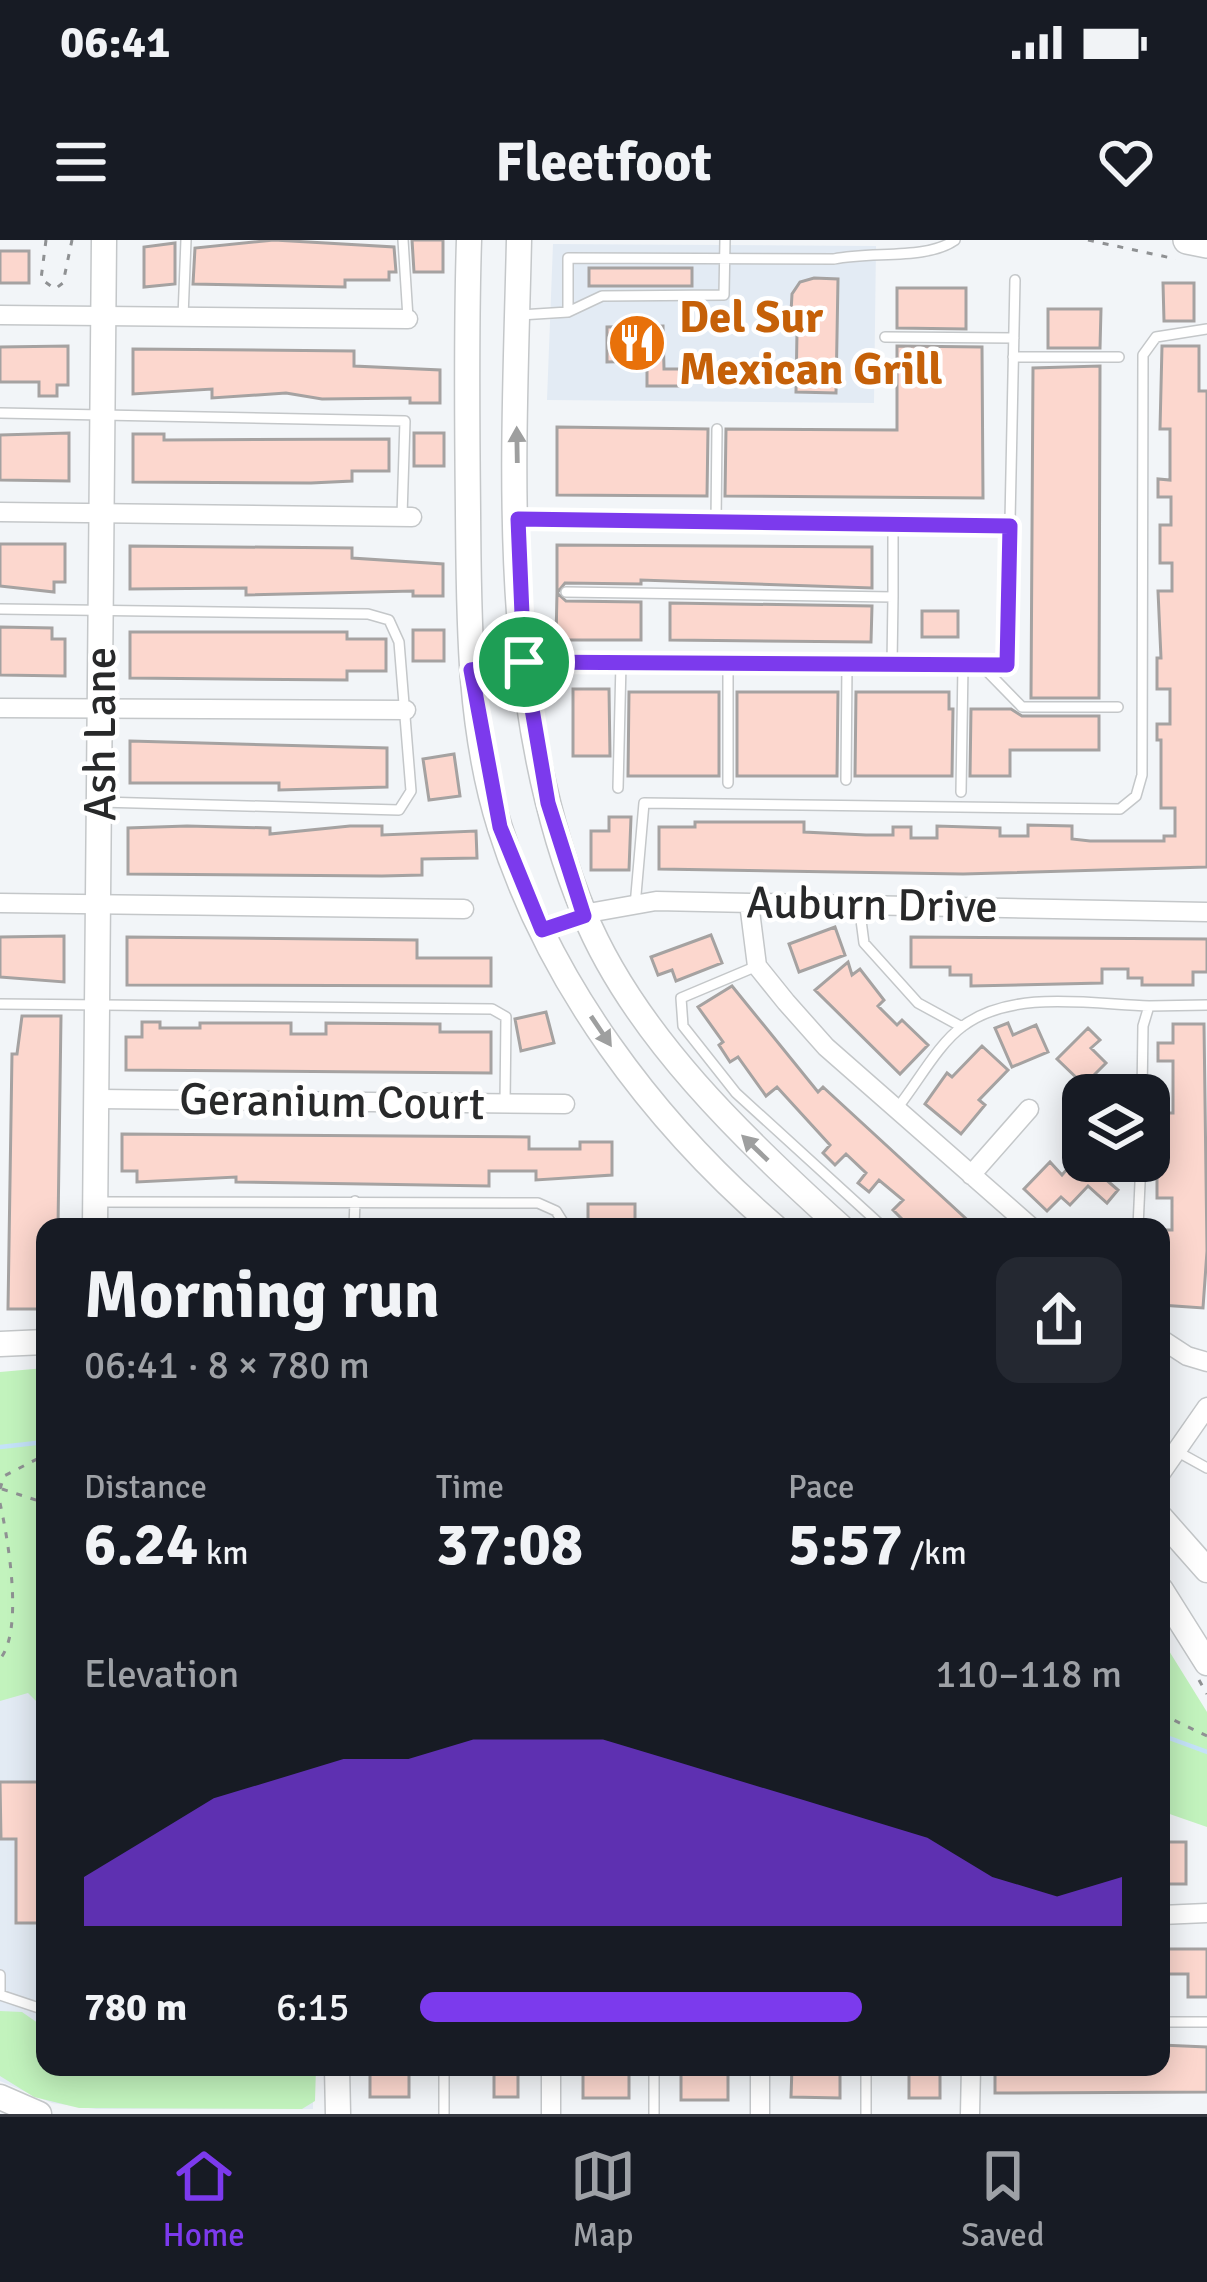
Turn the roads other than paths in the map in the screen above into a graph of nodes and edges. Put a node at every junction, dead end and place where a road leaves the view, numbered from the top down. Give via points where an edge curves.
1 (104, 240) edge
2 (186, 240) edge
3 (404, 240) edge
4 (469, 240) edge
5 (519, 240) edge
6 (724, 240) edge
7 (955, 240) edge
8 (724, 258) junction
9 (1015, 280) dead end
10 (568, 313) junction
11 (0, 315) edge
12 (518, 315) junction
13 (102, 316) junction
14 (183, 317) junction
15 (408, 319) joint
16 (1207, 329) edge
17 (886, 337) dead end
18 (1013, 338) junction
19 (1013, 357) junction
20 (1119, 357) dead end
21 (0, 413) edge
22 (101, 414) junction
23 (717, 429) dead end
24 (0, 512) edge
25 (101, 513) junction
26 (407, 517) joint
27 (518, 519) junction
28 (716, 522) junction
29 (893, 524) junction
30 (1010, 526) junction
31 (566, 592) dead end
32 (893, 597) junction
33 (0, 609) edge
34 (101, 610) junction
35 (524, 662) junction
36 (621, 663) junction
37 (728, 664) junction
38 (847, 664) junction
39 (892, 664) junction
40 (963, 665) junction
41 (981, 665) junction
42 (471, 670) junction
43 (1118, 707) dead end
44 (0, 708) edge
45 (100, 708) junction
46 (406, 710) junction
47 (846, 780) dead end
48 (728, 783) dead end
49 (619, 788) dead end
50 (961, 792) dead end
51 (100, 802) junction
52 (0, 903) edge
53 (749, 903) junction
54 (99, 905) junction
55 (635, 905) junction
56 (859, 905) junction
57 (464, 909) dead end
58 (1207, 912) edge
59 (584, 916) junction
60 (542, 930) junction
61 (757, 966) junction
62 (0, 1004) edge
63 (99, 1004) junction
64 (1207, 1005) edge
65 (1149, 1006) junction
66 (962, 1027) junction
67 (1142, 1074) edge
68 (99, 1099) junction
69 (505, 1104) junction
70 (565, 1104) dead end
71 (896, 1109) junction
72 (1029, 1109) dead end
73 (971, 1175) junction
74 (1140, 1182) edge
75 (355, 1202) junction
76 (95, 1214) edge
77 (354, 1218) edge
78 (561, 1218) edge
79 (766, 1218) edge
80 (831, 1218) edge
81 (873, 1218) edge
82 (1021, 1218) edge
83 (1138, 1218) edge
84 (36, 1342) edge
85 (0, 1344) edge
86 (1170, 1345) edge
87 (1207, 1362) edge
88 (1207, 1407) edge
89 (1178, 1452) junction
90 (1170, 1462) edge
91 (1207, 1468) edge
92 (1170, 1527) edge
93 (1207, 1570) edge
94 (1170, 1605) edge
95 (1207, 1663) edge
96 (1207, 1913) edge
97 (1170, 1915) edge
98 (0, 1975) edge
99 (0, 1995) edge
100 (36, 2007) edge
101 (1170, 2022) edge
102 (1207, 2022) edge
103 (337, 2076) edge
104 (444, 2076) edge
105 (551, 2076) edge
106 (654, 2076) edge
107 (760, 2076) edge
108 (866, 2076) edge
109 (971, 2076) edge
110 (0, 2097) edge
111 (39, 2114) edge
112 (338, 2114) edge
113 (444, 2114) edge
114 (550, 2114) edge
115 (654, 2114) edge
116 (760, 2114) edge
117 (866, 2114) edge
118 (970, 2114) edge

1 - 13 main road, Ash Lane
2 - 14 lane
3 - 15 lane
4 - 42 main road
5 - 12 main road
6 - 8 lane
7 - 8 lane via 926,253
8 - 10 lane via 724,295 602,296
8 - 10 lane via 568,258
9 - 18 lane
10 - 12 lane
11 - 13 street
27 -> 12 main road
13 - 14 street
13 - 22 main road, Ash Lane
14 - 15 street
16 - 55 lane via 1156,337 1143,355 1136,796 1120,809 644,803
17 - 18 lane
18 - 19 lane
19 - 20 lane
19 - 30 lane
21 - 22 lane
22 - 25 main road, Ash Lane
22 - 26 lane via 405,421
23 - 28 lane
24 - 25 street
25 - 26 street
25 - 34 main road, Ash Lane
27 - 28 lane
27 - 35 main road
28 - 29 lane
29 - 30 lane
29 - 32 lane
30 - 41 lane via 1007,665
31 - 32 lane
32 - 39 lane
33 - 34 lane
34 - 45 main road, Ash Lane
34 - 46 lane via 389,620
35 - 36 lane
35 - 42 lane
35 - 59 main road via 548,803
36 - 37 lane
36 - 49 lane
37 - 38 lane
37 - 48 lane
38 - 39 lane
38 - 47 lane
39 - 40 lane
40 - 41 lane
40 - 50 lane
41 - 43 lane via 1022,707
42 - 60 main road via 500,827
44 - 45 street
45 - 46 street
45 - 51 main road, Ash Lane
46 - 51 lane via 411,791 398,810
51 - 54 main road, Ash Lane
52 - 54 street
53 - 55 street, Auburn Drive
53 - 56 street, Auburn Drive
53 - 61 street
54 - 57 street
54 - 63 main road, Ash Lane
55 - 59 street, Auburn Drive
56 - 58 street, Auburn Drive
56 - 66 lane via 864,944 918,1003
59 - 60 street, Auburn Drive
80 -> 59 main road via 685,1071
60 -> 79 main road via 626,1068
61 - 71 street via 826,1046
61 - 81 lane via 681,998 683,1026 736,1093
62 - 63 lane
63 - 68 main road, Ash Lane
63 - 69 lane via 492,1010 506,1017
64 - 65 lane
65 - 66 lane via 1048,1002 996,1010
65 - 67 lane
66 - 71 lane
68 - 69 street, Geranium Court
68 - 76 main road, Ash Lane
69 - 70 street, Geranium Court
71 - 73 street
72 - 73 street
73 - 82 street
74 - 83 lane
75 - 76 lane
75 - 77 lane
75 - 78 lane via 543,1203
84 - 85 main road
86 - 87 street
88 - 89 street
89 - 90 street
89 - 91 lane
92 - 93 main road
94 - 95 main road
96 - 97 street
98 - 99 lane
99 - 100 lane
101 - 102 lane
103 - 112 main road
104 - 113 lane
105 - 114 street
106 - 115 lane
107 - 116 street
108 - 117 lane
109 - 118 street
110 - 111 main road

